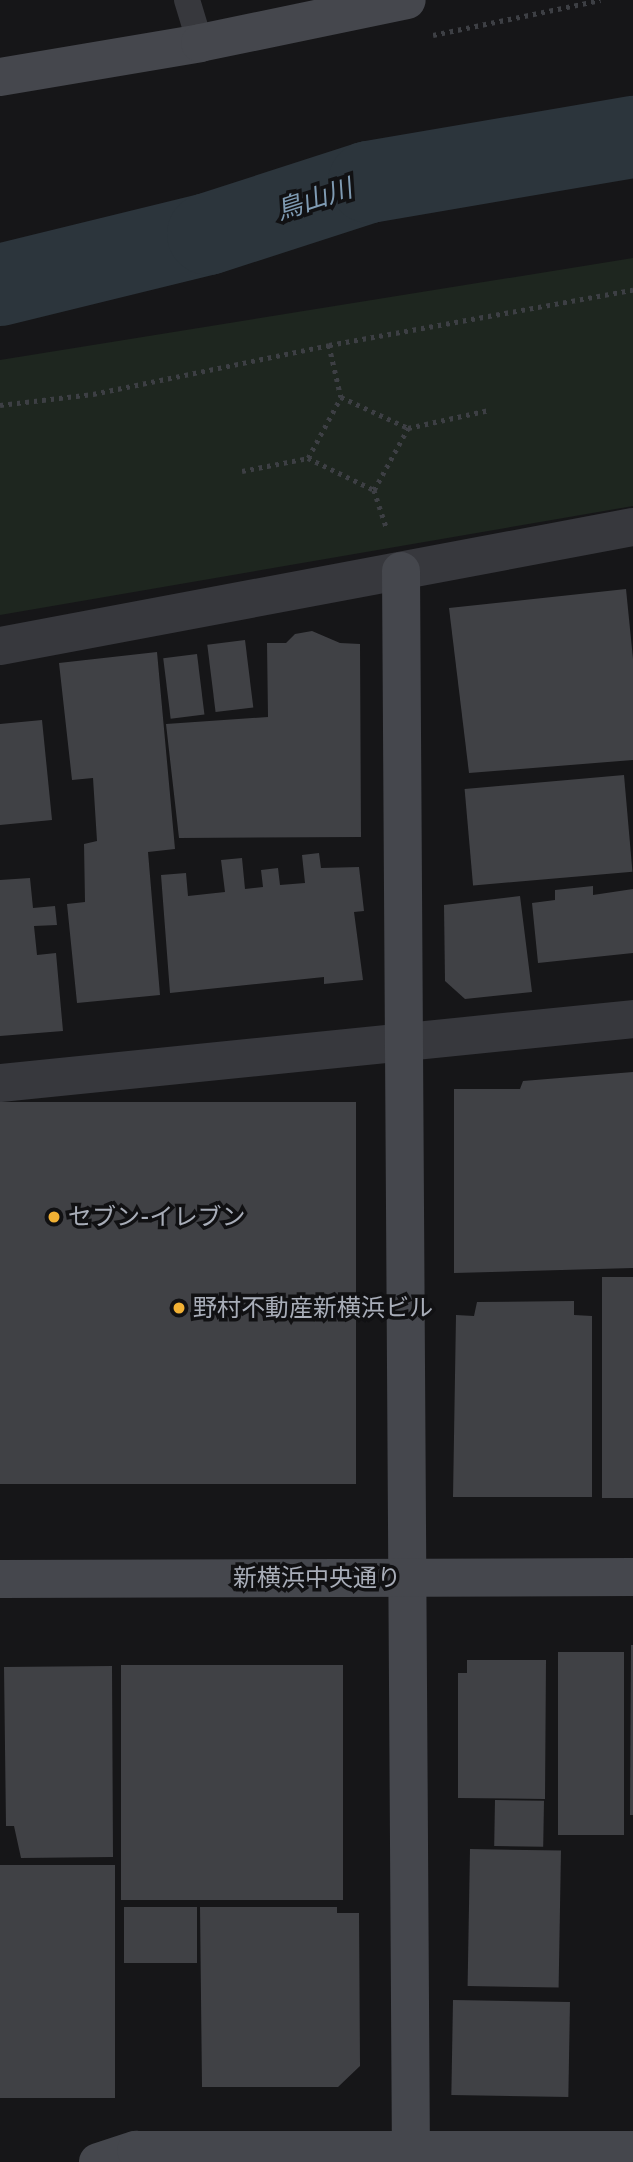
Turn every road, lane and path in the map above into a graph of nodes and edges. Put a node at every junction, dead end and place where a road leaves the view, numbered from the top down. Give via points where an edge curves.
1 (187, 0) edge
2 (407, 0) edge
3 (200, 43) junction
4 (0, 77) edge
5 (633, 290) edge
6 (329, 345) junction
7 (341, 397) junction
8 (0, 405) edge
9 (489, 410) dead end
10 (408, 428) junction
11 (308, 458) junction
12 (242, 471) dead end
13 (633, 527) edge
14 (401, 571) junction
15 (0, 646) edge
16 (633, 1019) edge
17 (403, 1043) junction
18 (0, 1083) edge
19 (407, 1577) junction
20 (633, 1577) edge
21 (0, 1578) edge
22 (411, 2150) junction
23 (633, 2150) edge
24 (99, 2162) edge

1 - 3 lane
2 - 3 street
3 - 4 street
5 - 6 path
6 - 7 path
6 - 8 path via 93,394
7 - 10 path
7 - 11 path
9 - 10 path
10 - 11 path via 374,490
11 - 12 path
13 - 14 street
14 - 15 street
14 - 17 street
16 - 17 street
17 - 18 street
17 - 19 street
19 - 20 street, 新横浜中央通り
19 - 21 street, 新横浜中央通り
19 - 22 street
22 - 23 street
22 - 24 street via 136,2150

